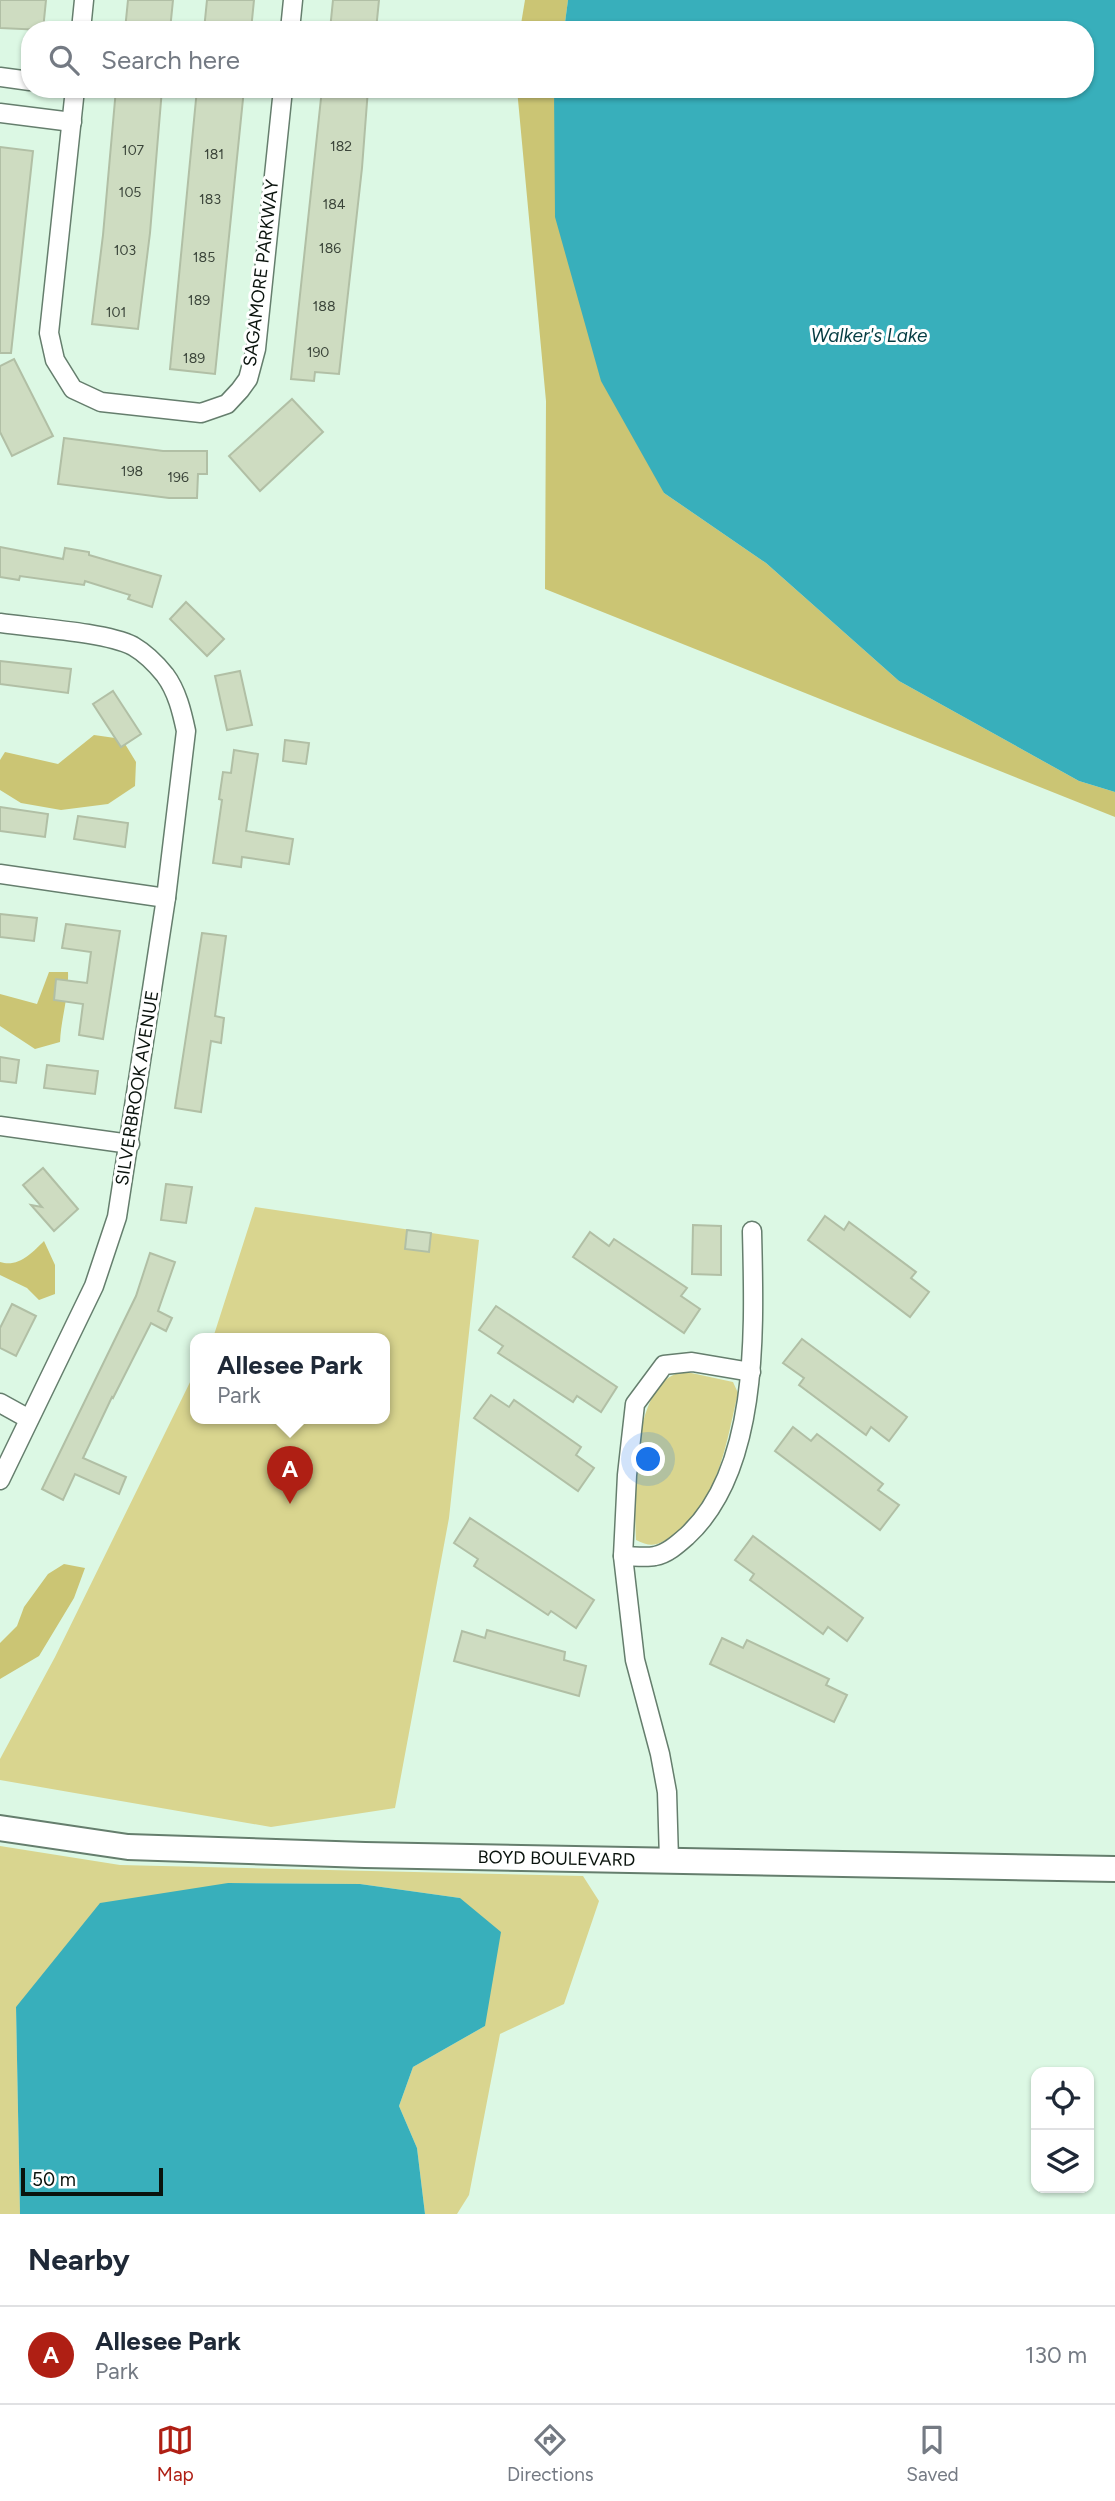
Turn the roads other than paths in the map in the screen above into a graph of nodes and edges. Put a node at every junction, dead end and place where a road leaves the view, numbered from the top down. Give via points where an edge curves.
1 (84, 0) edge
2 (293, 0) edge
3 (82, 21) edge
4 (291, 21) edge
5 (0, 77) edge
6 (21, 80) edge
7 (74, 98) edge
8 (282, 98) edge
9 (0, 113) edge
10 (72, 122) junction
11 (0, 623) edge
12 (0, 874) edge
13 (166, 898) junction
14 (0, 1126) edge
15 (130, 1144) junction
16 (752, 1231) dead end
17 (751, 1371) junction
18 (0, 1403) edge
19 (29, 1419) junction
20 (0, 1480) edge
21 (623, 1556) junction
22 (0, 1828) edge
23 (669, 1860) junction
24 (1115, 1869) edge

1 - 3 street
2 - 4 street
5 - 6 street
7 - 10 street, SAGAMORE PARKWAY
8 - 10 street, SAGAMORE PARKWAY via 256,349 240,390 226,404 201,413 102,402 73,389 54,360 49,333
9 - 10 street
11 - 13 street, SILVERBROOK AVENUE via 108,638 133,646 167,677 186,731
12 - 13 street
13 - 15 street, SILVERBROOK AVENUE
14 - 15 street
15 - 19 street, SILVERBROOK AVENUE via 107,1253
16 - 17 street
17 - 21 street via 746,1411 730,1468 702,1522 676,1546 656,1556
17 - 21 street via 692,1362 664,1365 635,1405
18 - 19 street
19 - 20 street, SILVERBROOK AVENUE
21 - 23 street via 635,1660 667,1792
22 - 23 street, BOYD BOULEVARD via 128,1847
23 - 24 street, BOYD BOULEVARD

